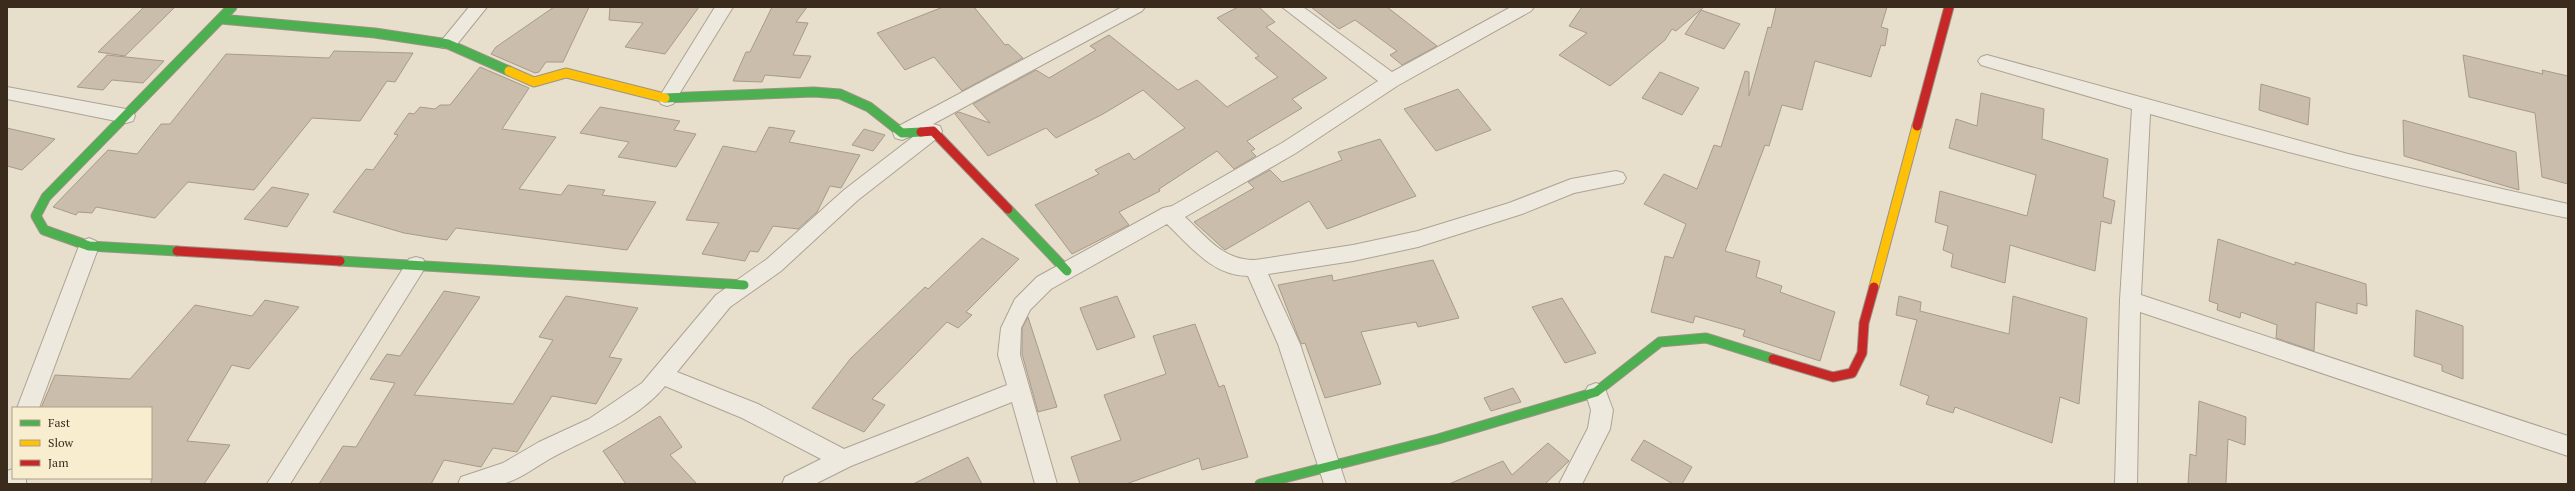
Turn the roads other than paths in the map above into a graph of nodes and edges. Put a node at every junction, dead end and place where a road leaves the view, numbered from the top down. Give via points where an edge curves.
1 (232, 7) edge
2 (478, 7) edge
3 (724, 7) edge
4 (1136, 7) edge
5 (1291, 7) edge
6 (1525, 7) edge
7 (1949, 7) edge
8 (221, 19) junction
9 (448, 44) junction
10 (1987, 61) dead end
11 (1391, 82) junction
12 (7, 93) edge
13 (667, 99) junction
14 (2141, 105) junction
15 (126, 116) junction
16 (933, 131) junction
17 (902, 133) junction
18 (1616, 178) dead end
19 (2568, 211) edge
20 (1171, 216) junction
21 (90, 246) junction
22 (416, 265) junction
23 (1255, 268) junction
24 (1066, 271) junction
25 (744, 285) junction
26 (2130, 300) junction
27 (662, 375) junction
28 (1020, 390) junction
29 (1596, 392) junction
30 (28, 407) edge
31 (2568, 446) edge
32 (843, 459) junction
33 (1332, 476) edge
34 (278, 484) edge
35 (469, 484) edge
36 (793, 484) edge
37 (1046, 484) edge
38 (1260, 484) edge
39 (1570, 484) edge
40 (2126, 484) edge

1 - 8 street
2 - 9 street
3 - 13 street
4 - 17 street
5 - 11 street
6 - 11 street
7 - 29 street via 1864,323 1862,353 1852,373 1833,377 1706,338 1660,342
8 - 9 street via 375,33
8 - 15 street
9 - 13 street via 534,82 566,73
10 - 14 street
11 - 20 street via 1289,148
12 - 15 street
13 - 17 street via 814,92 840,94 869,107
14 - 19 street via 2316,155 2462,190
14 - 26 street
15 - 21 street via 46,197 36,216 44,230
16 - 17 street
16 - 24 street
16 - 25 street via 851,195 774,266
18 - 23 street via 1571,186 1509,211 1418,239 1353,253
20 - 23 street via 1218,260 1239,268
20 - 24 street via 1170,213
21 - 22 street
21 - 30 street
22 - 25 street
22 - 34 street
23 - 33 street via 1289,344
24 - 28 street via 1044,283 1022,305 1011,328 1009,354
25 - 27 street via 722,301
26 - 31 street
26 - 40 street
27 - 32 street via 750,411
27 - 35 street via 650,389 597,426 547,449 510,471
28 - 32 street
28 - 37 street
29 - 33 street via 1438,439
29 - 39 street via 1602,410 1599,429
32 - 36 street
33 - 38 street

